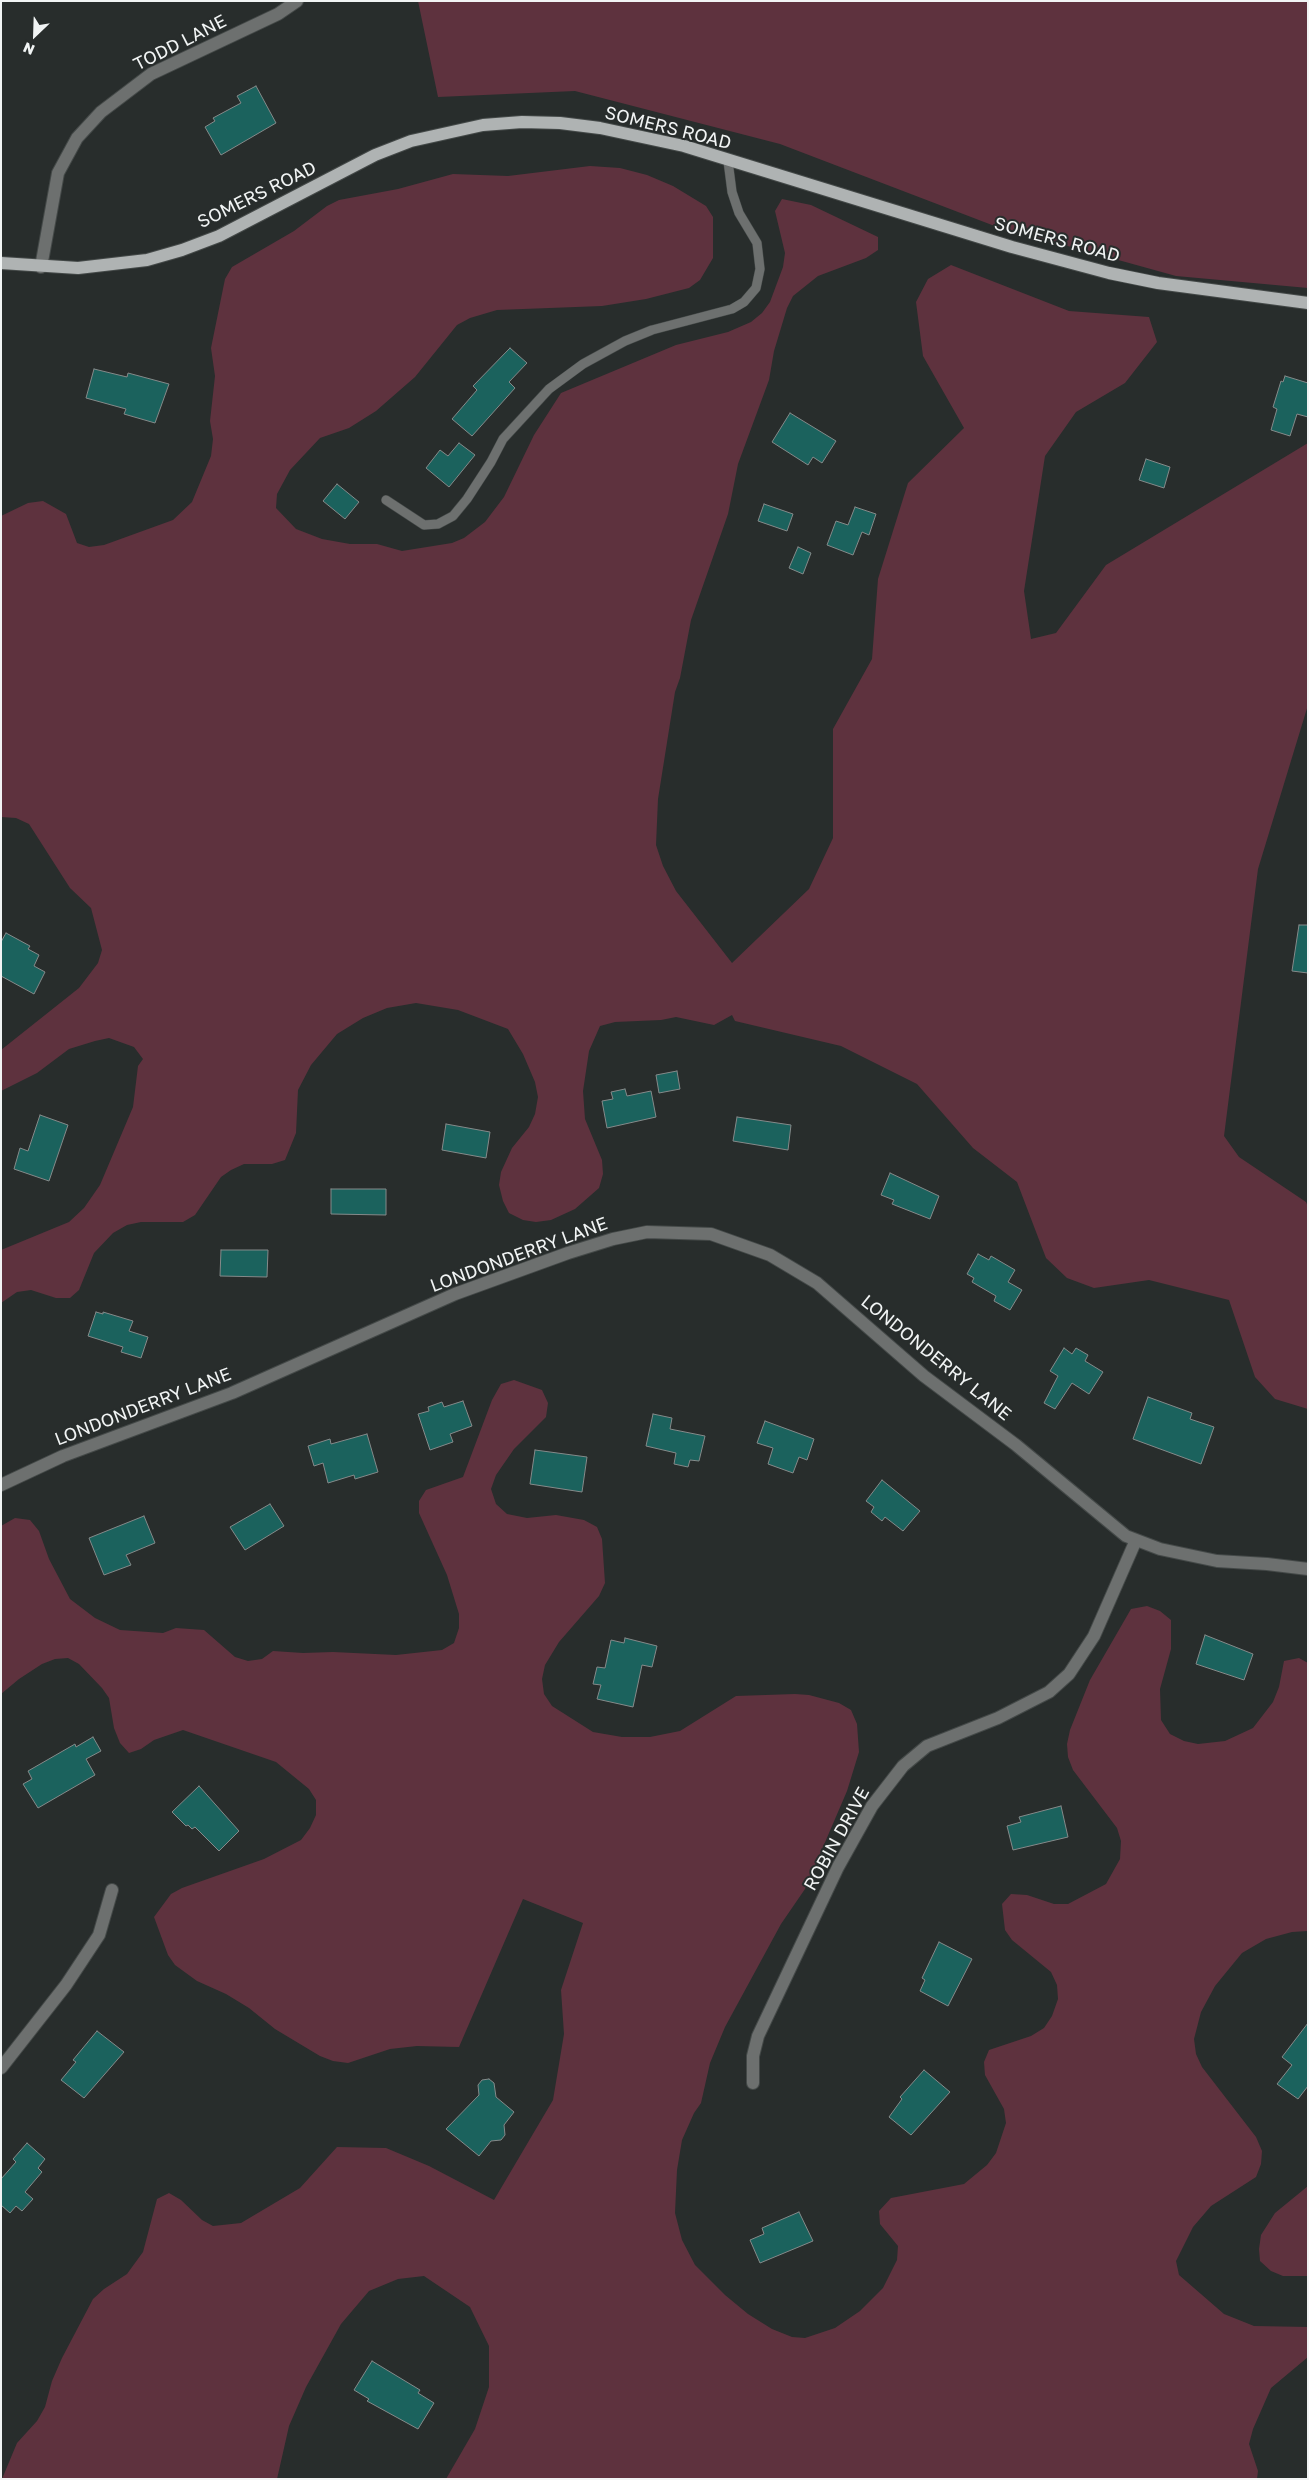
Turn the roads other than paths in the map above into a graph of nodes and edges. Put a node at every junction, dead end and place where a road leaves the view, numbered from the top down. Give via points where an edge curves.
1 (297, 1) edge
2 (728, 161) junction
3 (1, 263) edge
4 (41, 267) junction
5 (1308, 303) edge
6 (386, 500) dead end
7 (1, 1485) edge
8 (1136, 1540) junction
9 (1308, 1569) edge
10 (112, 1890) dead end
11 (1, 2068) edge
12 (753, 2083) dead end

1 - 4 street, TODD LANE via 278,14 152,74 101,112 78,138 58,173
2 - 4 main road, SOMERS ROAD via 684,146 600,128 522,122 483,125 411,141 375,155 252,220 182,250 114,266
2 - 5 main road, SOMERS ROAD via 1062,262 1158,283
2 - 6 lane via 732,192 739,213 757,243 760,269 756,288 744,302 732,309 625,340 583,364 549,389 502,439 468,499 453,516 438,524 424,525
3 - 4 main road, SOMERS ROAD
7 - 8 street, LONDONDERRY LANE via 72,1452 232,1393 455,1294 568,1253 646,1232 711,1234 770,1255 817,1282 924,1376 1016,1445 1126,1536
8 - 9 street, LONDONDERRY LANE via 1160,1549 1217,1561
8 - 12 street, ROBIN DRIVE via 1094,1636 1070,1674 1048,1692 1015,1710 928,1746 903,1766 872,1806 838,1867 758,2036 753,2056
10 - 11 street via 99,1935 66,1985

